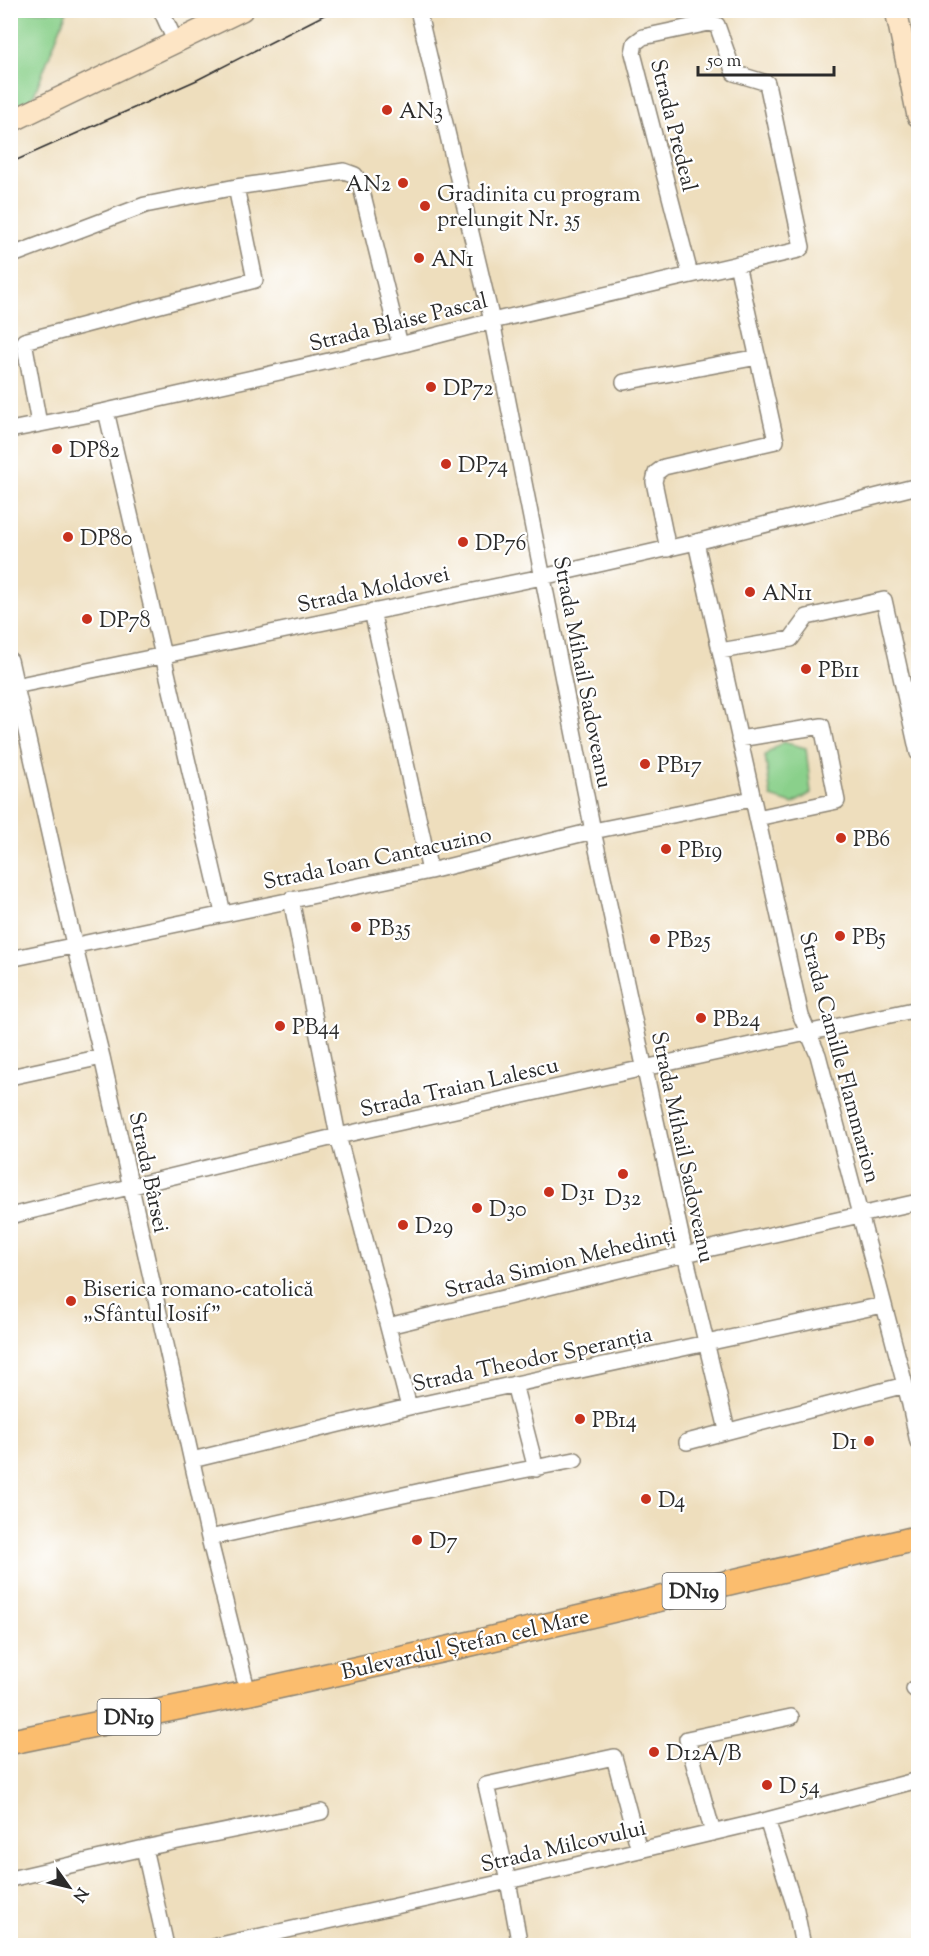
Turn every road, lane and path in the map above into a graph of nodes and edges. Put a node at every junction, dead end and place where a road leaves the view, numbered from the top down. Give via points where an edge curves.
1 (161, 10) edge
2 (242, 10) edge
3 (418, 10) edge
4 (896, 10) edge
5 (176, 43) junction
6 (918, 116) edge
7 (10, 122) edge
8 (236, 187) junction
9 (795, 251) joint
10 (10, 256) edge
11 (737, 264) junction
12 (690, 274) junction
13 (492, 321) junction
14 (17, 343) edge
15 (400, 345) junction
16 (758, 357) junction
17 (624, 382) dead end
18 (106, 411) junction
19 (39, 424) junction
20 (10, 430) edge
21 (918, 486) edge
22 (696, 542) junction
23 (668, 549) junction
24 (542, 577) junction
25 (372, 611) junction
26 (720, 651) junction
27 (162, 655) junction
28 (10, 660) edge
29 (14, 686) edge
30 (739, 739) junction
31 (918, 753) edge
32 (752, 799) junction
33 (758, 818) junction
34 (593, 831) junction
35 (430, 871) junction
36 (291, 899) junction
37 (223, 913) junction
38 (74, 944) junction
39 (10, 959) edge
40 (918, 1009) edge
41 (809, 1033) junction
42 (102, 1057) junction
43 (644, 1068) junction
44 (10, 1077) edge
45 (338, 1136) junction
46 (130, 1188) junction
47 (918, 1202) edge
48 (10, 1216) edge
49 (861, 1216) junction
50 (685, 1254) junction
51 (883, 1305) junction
52 (388, 1326) junction
53 (705, 1343) junction
54 (514, 1384) junction
55 (911, 1395) edge
56 (408, 1407) junction
57 (727, 1430) junction
58 (687, 1442) dead end
59 (918, 1442) edge
60 (192, 1460) junction
61 (575, 1460) dead end
62 (536, 1469) junction
63 (210, 1538) junction
64 (918, 1538) edge
65 (248, 1693) junction
66 (791, 1717) dead end
67 (10, 1742) edge
68 (918, 1780) edge
69 (321, 1812) dead end
70 (767, 1820) junction
71 (712, 1833) junction
72 (144, 1848) junction
73 (639, 1850) junction
74 (10, 1878) edge
75 (508, 1881) junction
76 (246, 1942) edge
77 (166, 1946) edge
78 (216, 1946) edge
79 (520, 1946) edge
80 (803, 1946) edge

1 - 5 street
2 - 5 main road
3 - 13 street, Strada Mihail Sadoveanu
4 - 6 main road
5 - 7 main road
8 - 10 street via 146,206
8 - 14 street via 255,280
8 - 15 street via 345,171 355,175
9 - 11 street, Strada Blaise Pascal
9 - 12 street, Strada Predeal via 802,247 766,83 734,73 717,25 709,23 643,37 635,43 633,53
11 - 12 street, Strada Blaise Pascal
11 - 16 street
12 - 13 street, Strada Blaise Pascal
13 - 15 street, Strada Blaise Pascal
13 - 24 street, Strada Mihail Sadoveanu
14 - 19 street
15 - 18 street, Strada Blaise Pascal
16 - 17 street
16 - 23 street via 776,441 656,472 654,482
18 - 19 street, Strada Blaise Pascal
18 - 27 street
19 - 20 street, Strada Blaise Pascal
21 - 22 street, Strada Moldovei
22 - 23 street, Strada Moldovei
22 - 26 street, Strada Camille Flammarion
23 - 24 street, Strada Moldovei
24 - 25 street, Strada Moldovei
24 - 34 street, Strada Mihail Sadoveanu
25 - 27 street, Strada Moldovei
25 - 35 street
26 - 30 street, Strada Camille Flammarion
26 - 31 street via 791,639 807,617 884,600
27 - 29 street, Strada Moldovei
27 - 37 street
28 - 29 street, Strada Bârsei
29 - 38 street, Strada Bârsei
30 - 32 street, Strada Camille Flammarion
30 - 33 street via 822,726 837,801
32 - 33 street, Strada Camille Flammarion
32 - 34 street, Strada Ioan Cantacuzino
33 - 41 street, Strada Camille Flammarion via 801,1016
34 - 35 street, Strada Ioan Cantacuzino
34 - 43 street, Strada Mihail Sadoveanu
35 - 36 street, Strada Ioan Cantacuzino
36 - 37 street, Strada Ioan Cantacuzino
36 - 45 street
37 - 38 street, Strada Ioan Cantacuzino
38 - 39 street, Strada Ioan Cantacuzino
38 - 42 street, Strada Bârsei
40 - 41 street, Strada Traian Lalescu
41 - 43 street, Strada Traian Lalescu
41 - 49 street, Strada Camille Flammarion
42 - 44 street
42 - 46 street, Strada Bârsei
43 - 45 street, Strada Traian Lalescu
43 - 50 street, Strada Mihail Sadoveanu
45 - 46 street, Strada Traian Lalescu
45 - 52 street
46 - 48 street, Strada Traian Lalescu
46 - 60 street, Strada Bârsei
47 - 49 street, Strada Simion Mehedinți
49 - 50 street, Strada Simion Mehedinți
49 - 51 street, Strada Camille Flammarion
50 - 52 street, Strada Simion Mehedinți
50 - 53 street, Strada Mihail Sadoveanu
51 - 53 street, Strada Theodor Speranția
51 - 55 street, Strada Camille Flammarion
52 - 56 street
53 - 54 street, Strada Theodor Speranția
53 - 57 street, Strada Mihail Sadoveanu
54 - 56 street, Strada Theodor Speranția
54 - 62 street
55 - 57 street
55 - 59 street, Strada Camille Flammarion
56 - 60 street, Strada Theodor Speranția
57 - 58 street
60 - 63 street, Strada Bârsei
61 - 62 street
62 - 63 street
63 - 65 street, Strada Bârsei
64 - 65 main road, Bulevardul Ștefan cel Mare / DN19
65 - 67 main road, Bulevardul Ștefan cel Mare / DN19
66 - 71 street via 687,1739
68 - 70 street, Strada Milcovului
69 - 72 street
70 - 71 street, Strada Milcovului
70 - 80 street via 796,1910
71 - 73 street, Strada Milcovului
72 - 74 street
72 - 77 street
73 - 75 street, Strada Milcovului
73 - 75 street via 614,1757 486,1785
75 - 76 street, Strada Milcovului
75 - 79 street
76 - 78 street, Strada Milcovului

